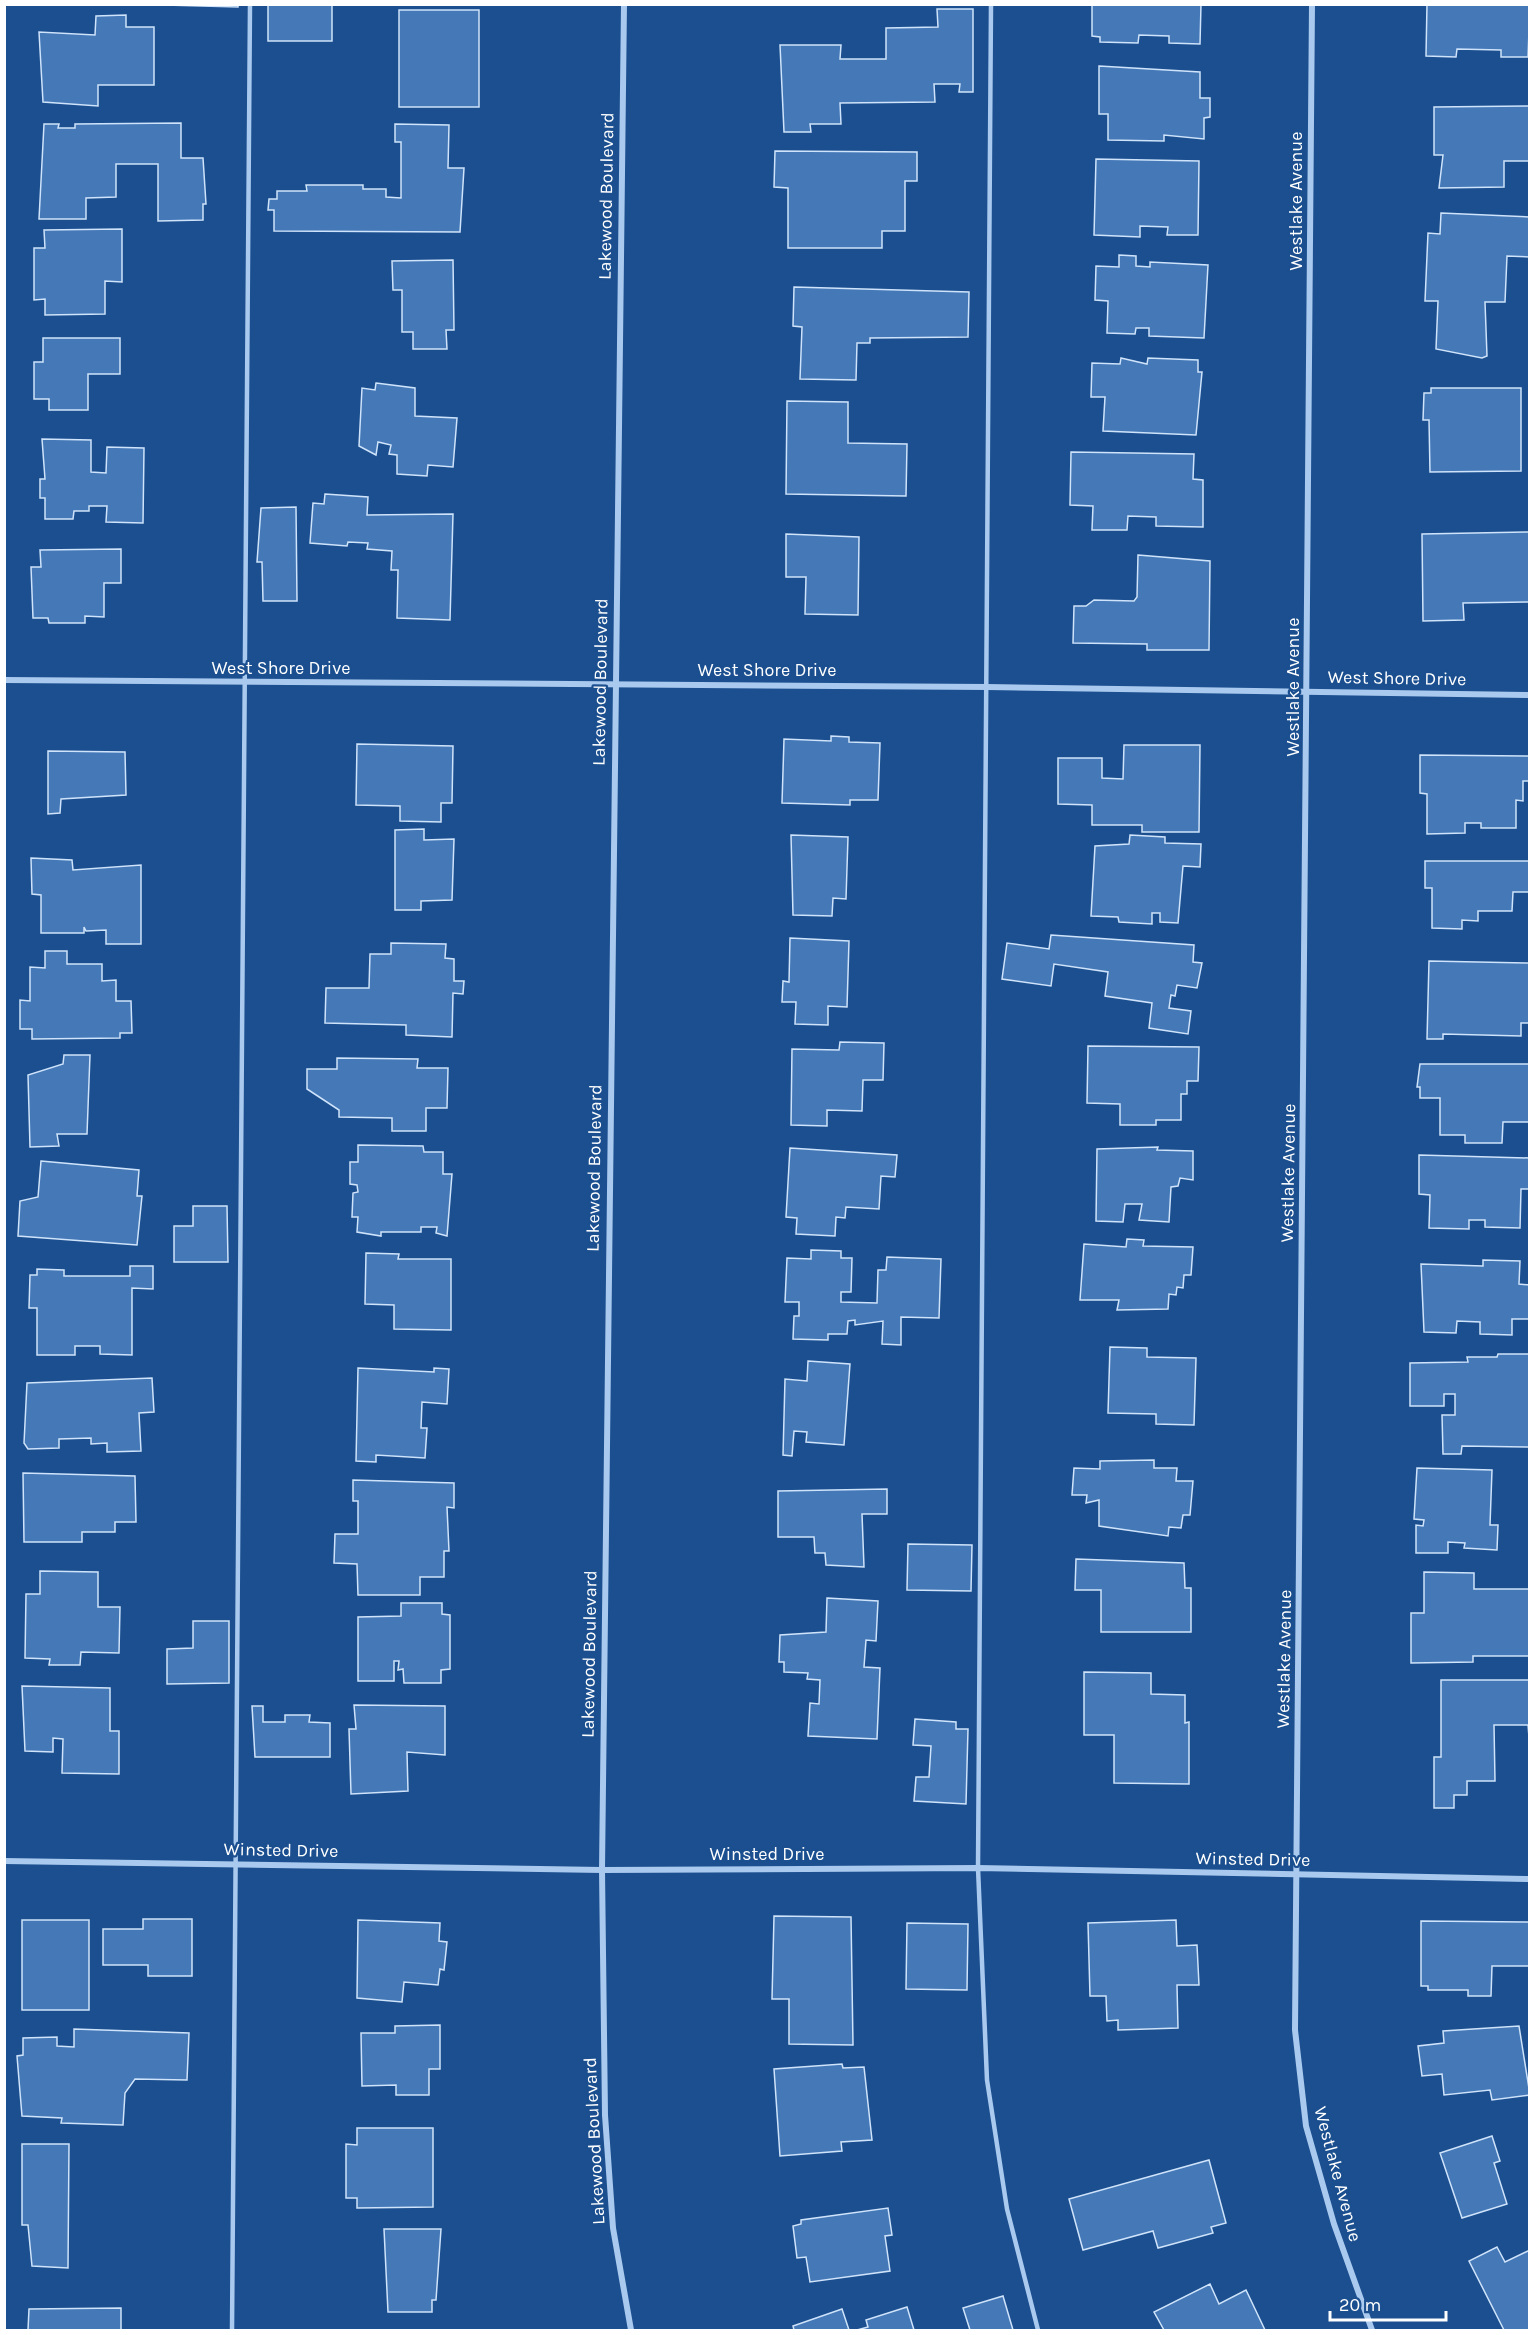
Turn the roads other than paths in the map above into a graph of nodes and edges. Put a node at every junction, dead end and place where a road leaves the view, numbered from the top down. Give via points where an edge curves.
1 (250, 4) edge
2 (624, 4) edge
3 (991, 4) edge
4 (1312, 4) edge
5 (4, 680) edge
6 (243, 683) junction
7 (615, 684) junction
8 (987, 687) junction
9 (1308, 692) junction
10 (1530, 695) edge
11 (4, 1861) edge
12 (236, 1864) junction
13 (978, 1868) junction
14 (602, 1870) junction
15 (1296, 1875) junction
16 (1530, 1879) edge
17 (232, 2331) edge
18 (631, 2331) edge
19 (1038, 2331) edge
20 (1372, 2331) edge

1 - 6 lane
2 - 7 street, Lakewood Boulevard
3 - 8 lane
4 - 9 street, Westlake Avenue
5 - 6 street, West Shore Drive
6 - 7 street, West Shore Drive
6 - 12 lane
7 - 8 street, West Shore Drive
7 - 14 street, Lakewood Boulevard
8 - 9 street, West Shore Drive
8 - 13 lane
9 - 10 street, West Shore Drive
9 - 15 street, Westlake Avenue
11 - 12 street, Winsted Drive
12 - 14 street, Winsted Drive
12 - 17 lane
13 - 14 street, Winsted Drive
13 - 15 street, Winsted Drive
13 - 19 lane via 987,2080 1007,2209
14 - 18 street, Lakewood Boulevard via 605,2115 613,2228
15 - 16 street, Winsted Drive
15 - 20 street, Westlake Avenue via 1296,2030 1306,2126 1334,2224

